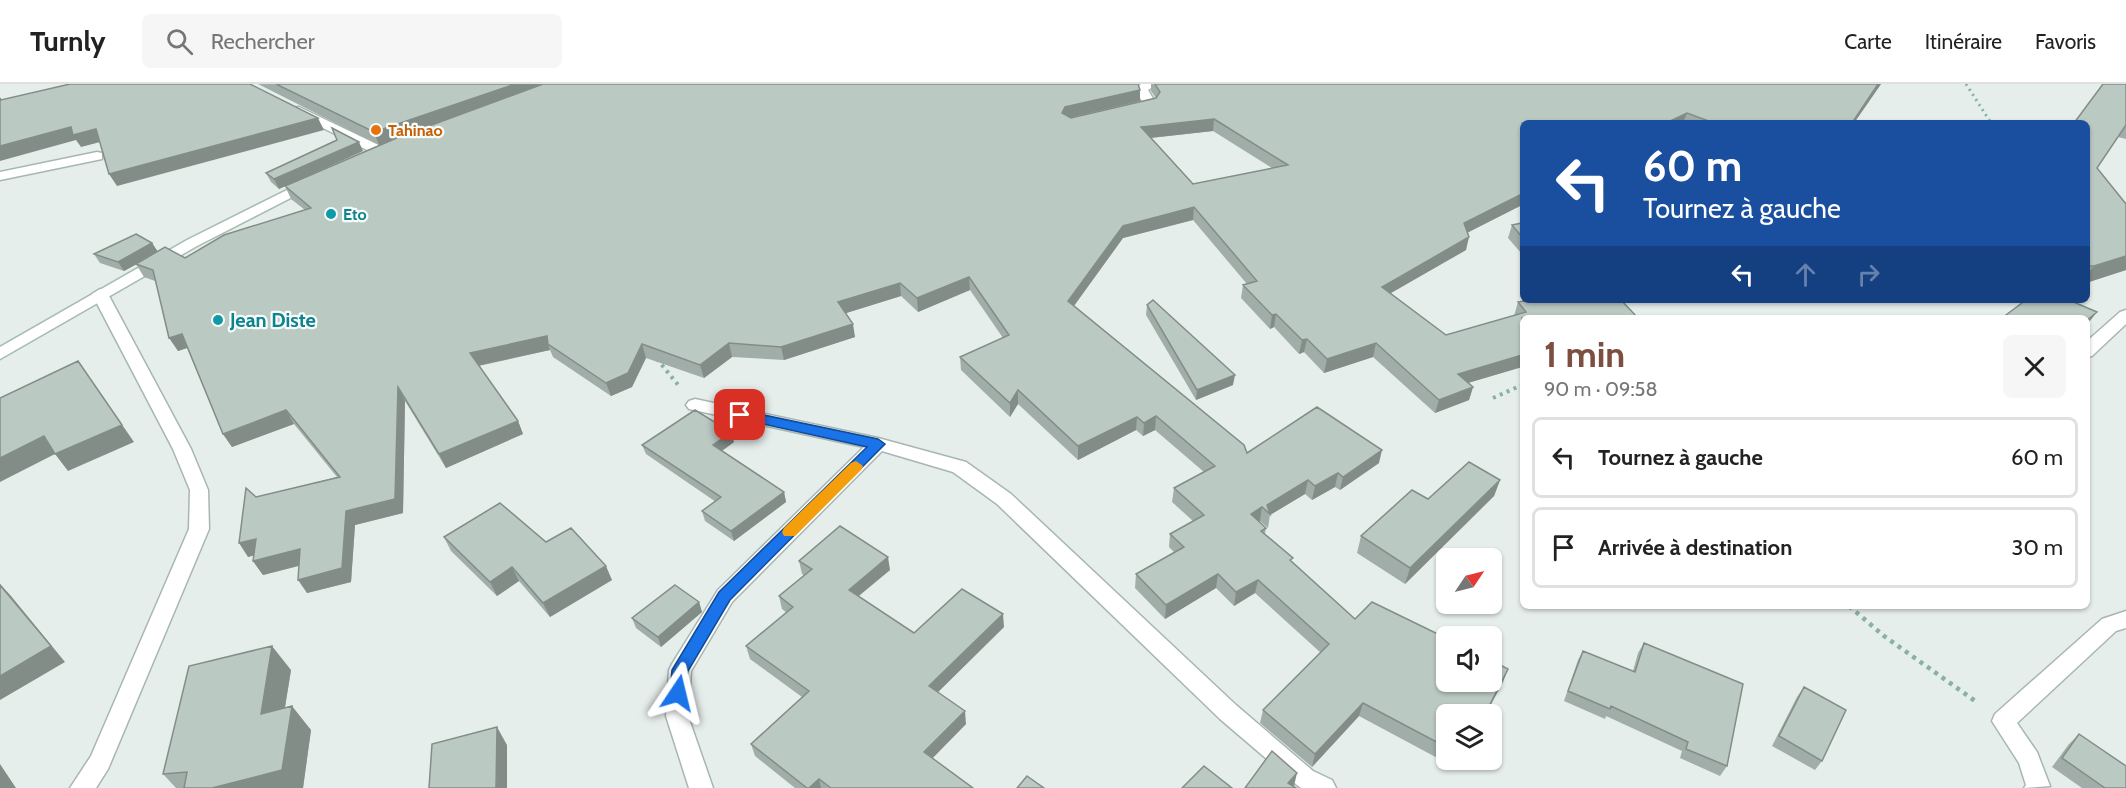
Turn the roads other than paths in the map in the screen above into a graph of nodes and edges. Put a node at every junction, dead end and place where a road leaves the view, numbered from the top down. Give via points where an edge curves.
1 (1151, 84) edge
2 (286, 105) edge
3 (1116, 113) edge
4 (97, 156) edge
5 (363, 159) edge
6 (328, 174) edge
7 (0, 176) edge
8 (100, 294) junction
9 (2126, 315) edge
10 (2090, 348) edge
11 (0, 354) edge
12 (695, 405) road end
13 (878, 444) junction
14 (2126, 619) edge
15 (82, 788) edge
16 (701, 788) edge
17 (1324, 788) edge
18 (2036, 788) edge

1 - 3 street via 1141,89 1151,105
2 - 5 street via 388,150
4 - 7 street
6 - 8 street via 245,214
8 - 11 street
8 - 15 street via 182,449 199,490 199,529 100,762
9 - 10 street
12 - 13 street
13 - 16 street via 725,596 680,670 677,716
13 - 17 street via 959,467 1004,499 1228,712 1305,778
14 - 18 street via 2109,625 2003,721 2029,759

